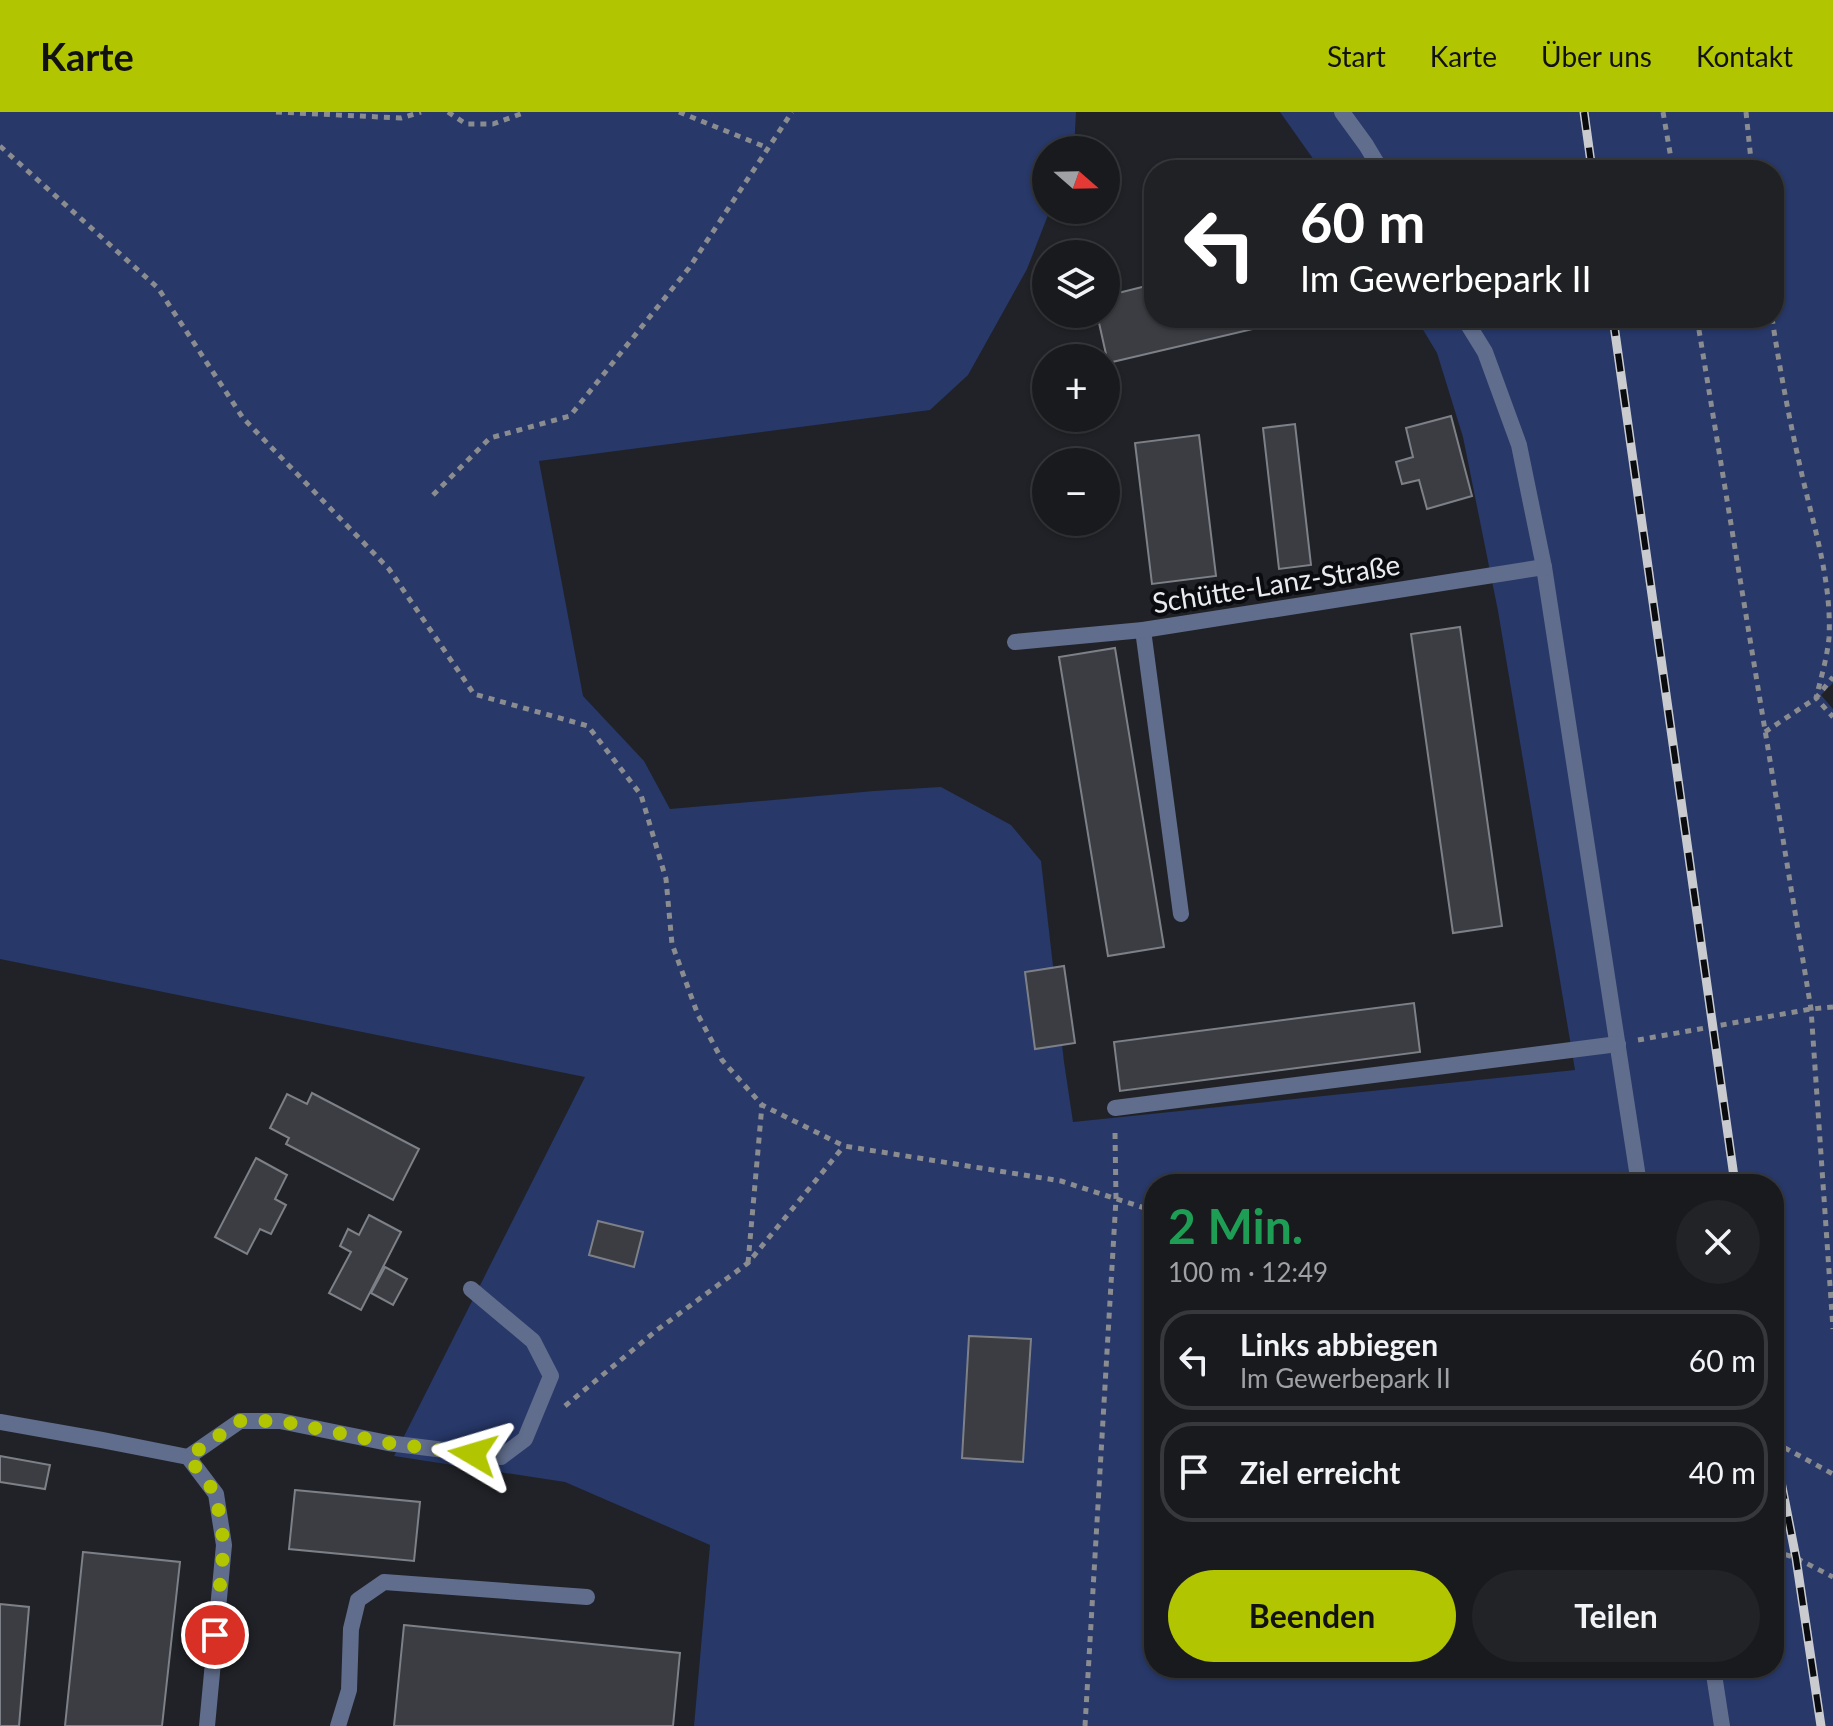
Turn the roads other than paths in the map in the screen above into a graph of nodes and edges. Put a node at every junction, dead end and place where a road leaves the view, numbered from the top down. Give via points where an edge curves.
1 (1342, 112) edge
2 (1375, 160) edge
3 (1470, 328) edge
4 (1544, 567) junction
5 (1143, 630) junction
6 (1015, 642) dead end
7 (1181, 914) dead end
8 (1618, 1044) junction
9 (1115, 1108) road end
10 (1638, 1174) edge
11 (471, 1289) dead end
12 (0, 1422) edge
13 (188, 1457) junction
14 (587, 1597) dead end
15 (1715, 1678) edge
16 (207, 1726) edge
17 (338, 1726) edge
18 (1722, 1726) edge

1 - 2 street
3 - 4 street via 1485,352 1519,445
4 - 5 street, Schütte-Lanz-Straße
4 - 8 street
5 - 6 street, Schütte-Lanz-Straße
5 - 7 street
8 - 9 street
8 - 10 street
11 - 13 street via 533,1341 551,1376 525,1439 501,1457 388,1443 280,1421 240,1421
12 - 13 street
13 - 16 street via 216,1494 224,1545
14 - 17 street via 384,1582 358,1600 351,1629 349,1690
15 - 18 street

